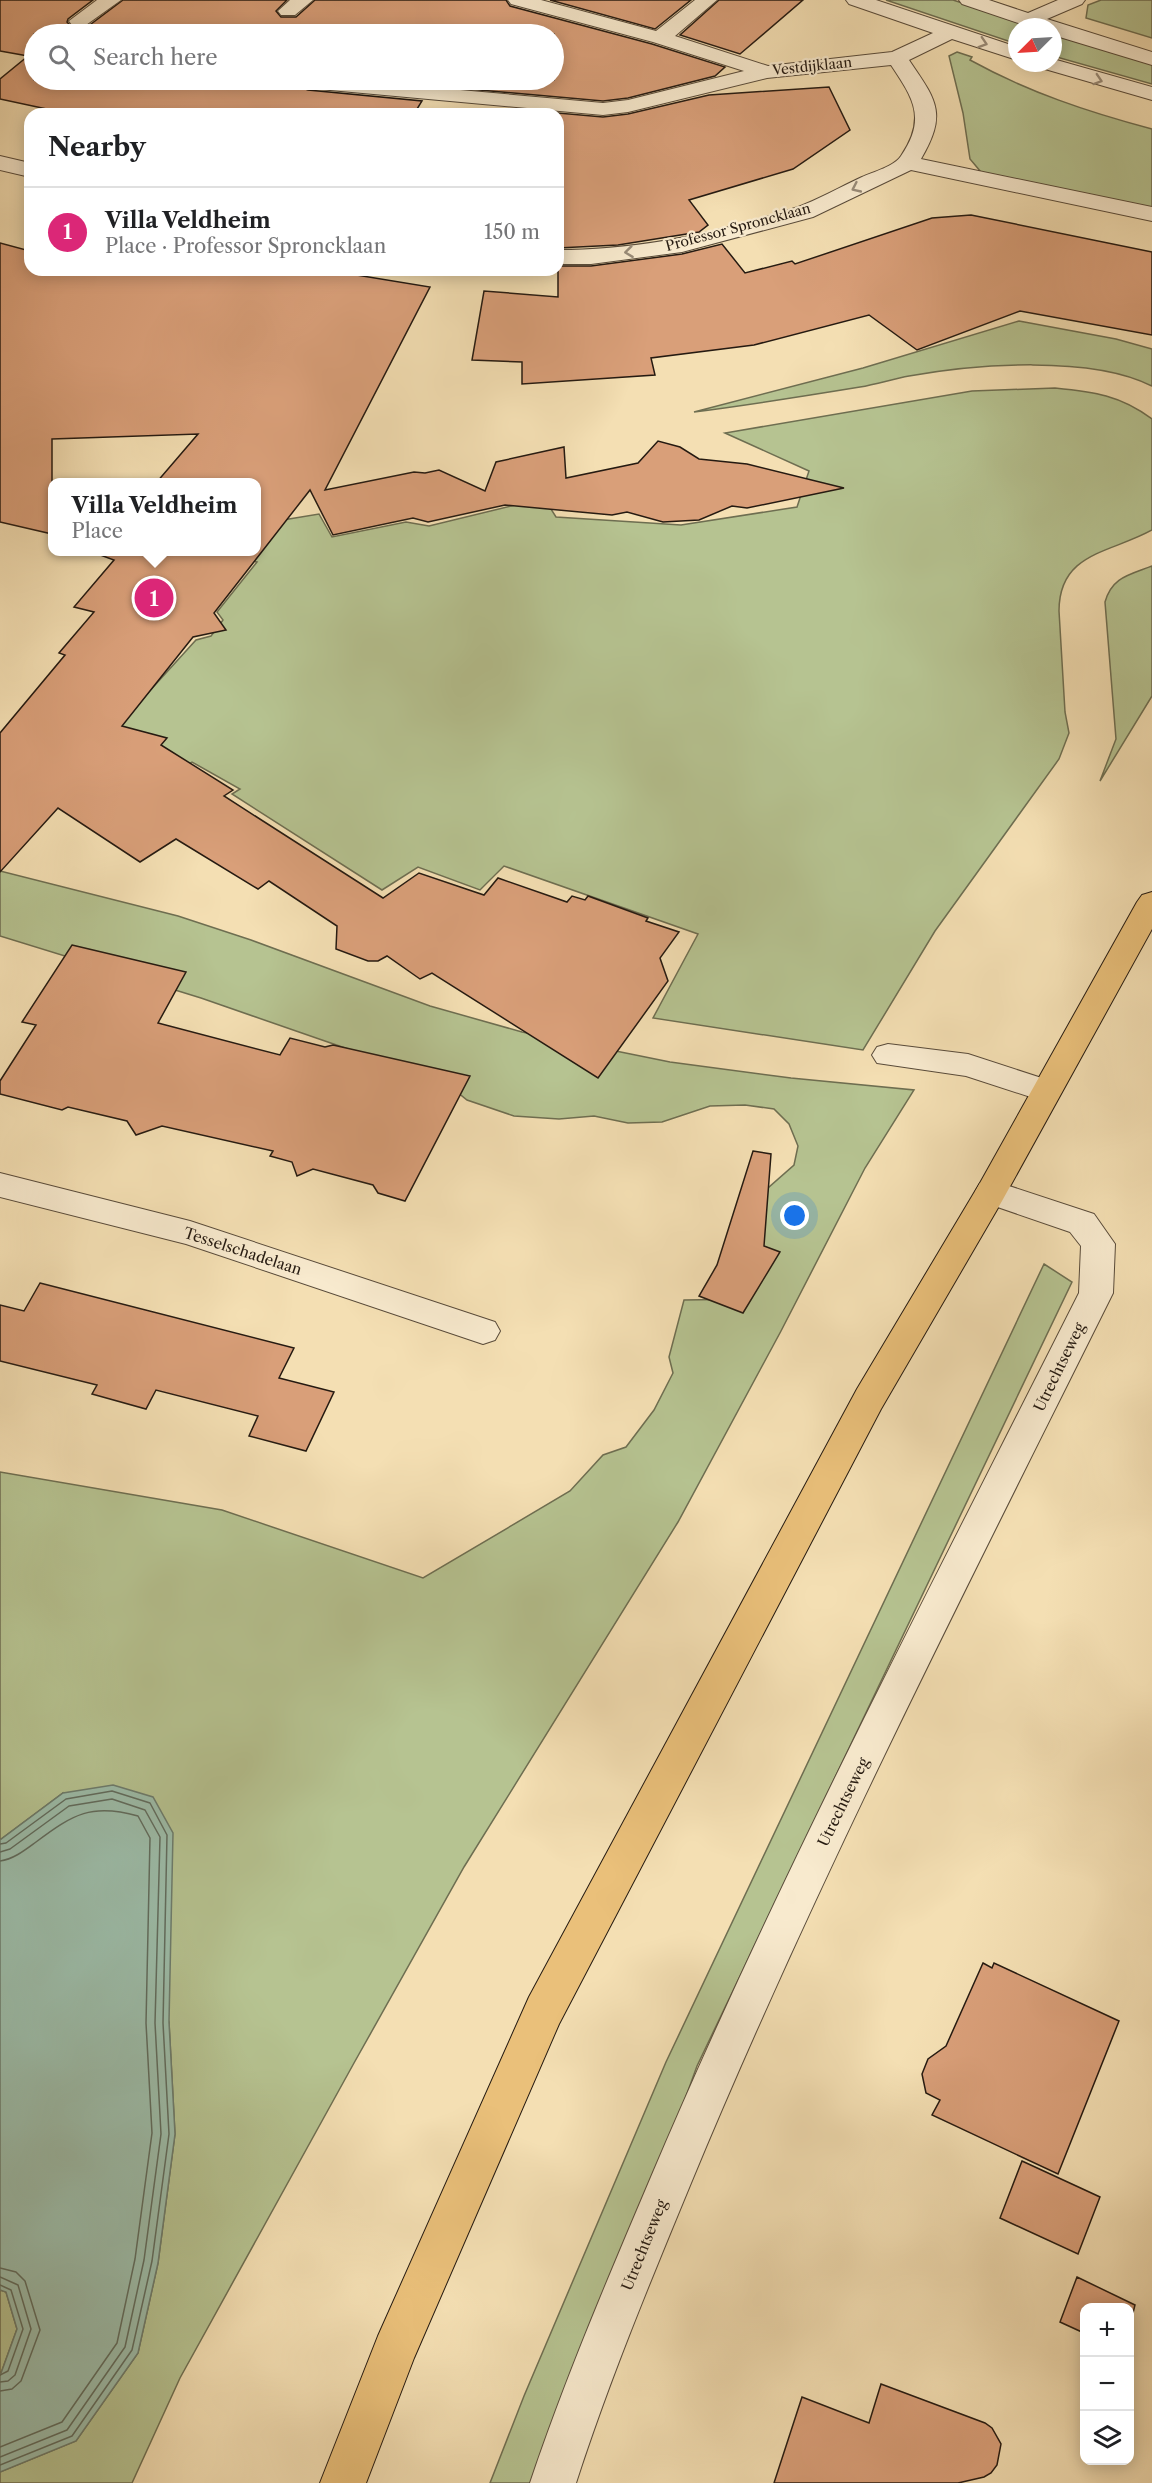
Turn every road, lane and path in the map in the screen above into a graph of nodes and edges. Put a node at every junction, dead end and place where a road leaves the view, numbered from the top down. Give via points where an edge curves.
1 (111, 0) edge
2 (518, 0) edge
3 (707, 0) edge
4 (856, 0) edge
5 (969, 0) edge
6 (1075, 0) edge
7 (1023, 18) edge
8 (1034, 18) edge
9 (79, 21) dead end
10 (1062, 31) edge
11 (949, 33) junction
12 (660, 38) junction
13 (1008, 51) edge
14 (897, 58) junction
15 (1152, 58) edge
16 (1062, 68) edge
17 (767, 72) junction
18 (395, 90) edge
19 (1152, 94) edge
20 (0, 163) edge
21 (909, 163) junction
22 (24, 169) edge
23 (1152, 214) edge
24 (564, 257) edge
25 (1152, 902) edge
26 (888, 1055) dead end
27 (1046, 1091) junction
28 (0, 1185) edge
29 (991, 1192) junction
30 (483, 1331) dead end
31 (343, 2483) edge
32 (553, 2483) edge

1 - 9 street
2 - 12 street, Vestdijklaan
3 - 12 street
4 - 11 street
5 - 7 street
6 - 8 street
10 - 15 street
11 -> 13 street
11 - 14 street
12 - 17 street, Vestdijklaan
14 - 17 street, Vestdijklaan
14 - 21 street via 923,97 926,119 922,139
16 -> 19 street
17 - 18 street via 603,109
20 - 22 street
21 - 23 street
21 -> 24 street, Professor Sproncklaan via 805,212 674,247
25 - 27 main road
26 - 27 street via 968,1065
27 - 29 main road
28 - 30 street, Tesselschadelaan via 190,1233
29 - 31 main road via 869,1399 544,2011 394,2352
29 - 32 street, Utrechtseweg via 1082,1223 1098,1244 1096,1293 783,1923 680,2156 572,2422

